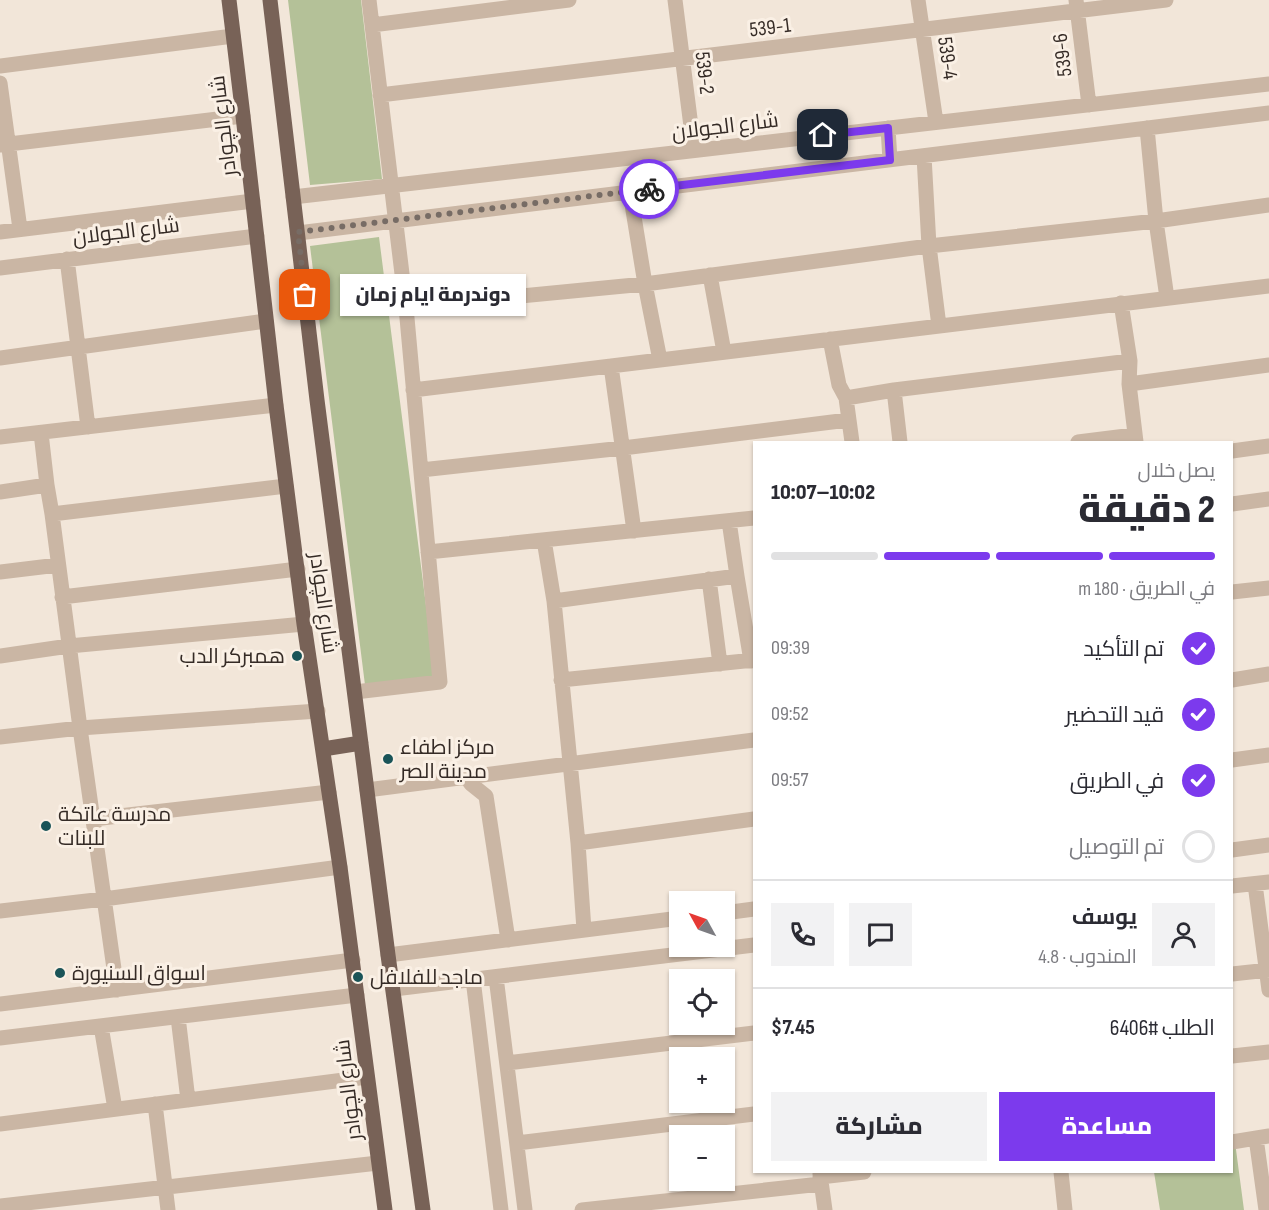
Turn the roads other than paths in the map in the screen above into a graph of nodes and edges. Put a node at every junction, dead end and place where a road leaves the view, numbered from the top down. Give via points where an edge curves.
1 (229, 0) edge
2 (270, 0) edge
3 (369, 0) edge
4 (569, 0) edge
5 (675, 0) edge
6 (918, 0) edge
7 (1166, 0) edge
8 (1077, 5) edge
9 (372, 25) junction
10 (923, 30) junction
11 (233, 36) junction
12 (682, 59) junction
13 (0, 66) edge
14 (0, 83) edge
15 (1269, 84) edge
16 (380, 95) junction
17 (1089, 105) junction
18 (1269, 113) edge
19 (243, 116) junction
20 (936, 122) junction
21 (888, 128) junction
22 (1147, 128) junction
23 (4, 144) edge
24 (694, 150) junction
25 (924, 156) junction
26 (890, 160) junction
27 (390, 186) junction
28 (630, 192) junction
29 (293, 197) junction
30 (253, 201) junction
31 (1269, 205) edge
32 (1156, 220) junction
33 (395, 221) junction
34 (20, 229) junction
35 (0, 232) edge
36 (298, 232) junction
37 (257, 236) junction
38 (929, 246) junction
39 (68, 259) junction
40 (0, 268) edge
41 (710, 275) junction
42 (645, 284) junction
43 (1269, 286) edge
44 (1167, 298) junction
45 (1121, 303) junction
46 (406, 307) junction
47 (266, 321) junction
48 (939, 326) junction
49 (830, 339) junction
50 (79, 347) junction
51 (724, 352) junction
52 (0, 358) edge
53 (660, 360) junction
54 (1130, 361) junction
55 (1269, 365) edge
56 (611, 366) junction
57 (1129, 384) junction
58 (413, 390) junction
59 (894, 390) junction
60 (846, 398) junction
61 (276, 405) junction
62 (848, 420) junction
63 (88, 427) junction
64 (42, 433) junction
65 (0, 437) edge
66 (1135, 439) edge
67 (852, 441) edge
68 (900, 441) edge
69 (1097, 441) edge
70 (1269, 446) edge
71 (623, 448) junction
72 (1233, 451) edge
73 (421, 470) junction
74 (47, 485) junction
75 (286, 486) junction
76 (0, 492) edge
77 (1269, 499) edge
78 (1233, 504) edge
79 (52, 514) junction
80 (753, 519) edge
81 (729, 521) junction
82 (634, 531) junction
83 (544, 540) junction
84 (428, 552) junction
85 (58, 565) junction
86 (298, 569) junction
87 (0, 573) edge
88 (736, 576) junction
89 (709, 579) junction
90 (1269, 588) edge
91 (1233, 592) edge
92 (62, 597) junction
93 (554, 601) junction
94 (304, 624) junction
95 (69, 646) junction
96 (0, 656) edge
97 (753, 660) edge
98 (720, 664) junction
99 (1269, 674) edge
100 (561, 680) junction
101 (1233, 680) edge
102 (354, 692) junction
103 (318, 711) junction
104 (80, 728) junction
105 (0, 737) edge
106 (753, 740) edge
107 (361, 743) junction
108 (323, 749) junction
109 (1269, 755) edge
110 (1233, 760) edge
111 (569, 763) junction
112 (466, 777) junction
113 (367, 790) junction
114 (329, 792) junction
115 (93, 819) junction
116 (753, 819) edge
117 (578, 843) junction
118 (1269, 845) edge
119 (1233, 850) edge
120 (340, 867) junction
121 (1262, 883) edge
122 (1233, 886) edge
123 (104, 899) junction
124 (753, 909) edge
125 (0, 911) edge
126 (735, 912) edge
127 (669, 919) edge
128 (584, 930) junction
129 (508, 940) junction
130 (753, 945) edge
131 (388, 955) junction
132 (353, 960) junction
133 (1268, 970) edge
134 (1233, 974) edge
135 (496, 977) junction
136 (473, 979) junction
137 (394, 989) junction
138 (117, 990) junction
139 (1269, 990) edge
140 (357, 995) junction
141 (0, 1004) edge
142 (178, 1017) junction
143 (101, 1026) junction
144 (753, 1033) edge
145 (0, 1038) edge
146 (1269, 1052) edge
147 (1233, 1056) edge
148 (507, 1063) junction
149 (367, 1077) junction
150 (188, 1100) junction
151 (155, 1104) junction
152 (115, 1109) junction
153 (753, 1114) edge
154 (0, 1124) edge
155 (1262, 1137) edge
156 (1233, 1142) edge
157 (517, 1143) junction
158 (378, 1163) junction
159 (857, 1173) edge
160 (1061, 1173) edge
161 (820, 1178) edge
162 (165, 1187) junction
163 (0, 1206) edge
164 (168, 1210) edge
165 (385, 1210) edge
166 (423, 1210) edge
167 (501, 1210) edge
168 (525, 1210) edge
169 (582, 1210) edge
170 (825, 1210) edge
171 (1065, 1210) edge
172 (1266, 1210) edge

1 - 11 main road, شارع الچوادر
2 - 29 main road, شارع الچوادر
3 - 9 street
4 - 9 street
5 - 12 street, 539-2
6 - 10 street, 539-4
7 - 8 street, 539-1
8 - 10 street, 539-1
8 - 17 street, 539-6
9 - 16 street
10 - 12 street, 539-1
10 - 20 street, 539-4
11 - 13 street
11 - 19 main road, شارع الچوادر
12 - 16 street, 539-1
12 - 24 street, 539-2
14 - 23 street
15 - 17 street, شارع الجولان
16 - 27 street
17 - 20 street, شارع الجولان
18 - 22 street
19 - 23 street
19 - 30 main road, شارع الچوادر
20 - 21 street, شارع الجولان
21 - 24 street, شارع الجولان
21 - 26 street
22 - 25 street
22 - 32 street
23 - 34 street
24 - 27 street, شارع الجولان
25 - 26 street
25 - 38 street
26 - 28 street
27 - 29 street, شارع الجولان
27 - 33 street
28 - 33 street
28 - 42 street
29 - 36 main road, شارع الچوادر
30 - 34 street, شارع الجولان
30 - 37 main road, شارع الچوادر
31 - 32 street
32 - 38 street
32 - 44 street
33 - 36 street
33 - 46 street
34 - 35 street, شارع الجولان
36 - 102 main road, شارع الچوادر
37 - 39 street, شارع الجولان
37 - 47 main road, شارع الچوادر
38 - 41 street
38 - 48 street
39 - 40 street, شارع الجولان
39 - 50 street
41 - 42 street
41 - 51 street
42 - 46 street
42 - 53 street
43 - 44 street
44 - 45 street
45 - 48 street
45 - 54 street
46 - 58 street
47 - 50 street
47 - 61 main road, شارع الچوادر
48 - 49 street
49 - 51 street
49 - 60 street via 839,386
50 - 52 street
50 - 63 street
51 - 53 street
53 - 56 street
54 - 57 street
54 - 59 street
55 - 57 street
56 - 58 street
56 - 71 street
57 - 66 street
58 - 73 street
59 - 60 street
59 - 68 street
60 - 62 street
61 - 63 street
61 - 75 main road, شارع الچوادر
62 - 67 street
62 - 71 street
63 - 64 street
64 - 65 street
64 - 74 street
66 - 69 street
70 - 72 street
71 - 73 street
71 - 82 street
73 - 84 street
74 - 76 street
74 - 79 street
75 - 79 street
75 - 86 main road, شارع الچوادر
77 - 78 street
79 - 85 street
80 - 81 street
81 - 82 street
81 - 88 street
82 - 83 street
83 - 84 street
83 - 93 street
84 - 102 street via 440,682
85 - 87 street
85 - 92 street
86 - 92 street
86 - 94 main road, شارع الچوادر
88 - 89 street
88 - 97 street
89 - 93 street
89 - 98 street
90 - 91 street
92 - 95 street
93 - 100 street
94 - 95 street
94 - 103 main road, شارع الچوادر
95 - 96 street
95 - 104 street
97 - 98 street
98 - 100 street
99 - 101 street
100 - 111 street
102 - 107 main road, شارع الچوادر
103 - 104 street
103 - 108 main road, شارع الچوادر
104 - 105 street
104 - 115 street
106 - 111 street
107 - 108 main road
107 - 113 main road, شارع الچوادر
108 - 114 main road, شارع الچوادر
109 - 110 street
111 - 112 street
111 - 117 street
112 - 113 street
112 - 129 street via 486,796
113 - 131 main road, شارع الچوادر
114 - 115 street
114 - 120 main road, شارع الچوادر
115 - 123 street
116 - 117 street
117 - 128 street
118 - 119 street
120 - 123 street
120 - 132 main road, شارع الچوادر
121 - 122 street
121 - 133 street
123 - 125 street
123 - 138 street
124 - 126 street
127 - 128 street
128 - 129 street
129 - 131 street
130 - 135 street
131 - 137 main road, شارع الچوادر
132 - 138 street
132 - 140 main road, شارع الچوادر
133 - 134 street
133 - 139 street
135 - 136 street
135 - 148 street
136 - 137 street
136 - 167 street
137 - 166 main road, شارع الچوادر
138 - 141 street
140 - 142 street
140 - 149 main road, شارع الچوادر
142 - 143 street
142 - 150 street
143 - 145 street
143 - 152 street
144 - 148 street
146 - 147 street
148 - 157 street
149 - 150 street
149 - 158 main road, شارع الچوادر
150 - 151 street
151 - 152 street
151 - 162 street
152 - 154 street
153 - 157 street
155 - 156 street
155 - 172 street
157 - 168 street
158 - 162 street
158 - 165 main road, شارع الچوادر
159 - 161 street
160 - 171 street
161 - 169 street
161 - 170 street
162 - 163 street
162 - 164 street

